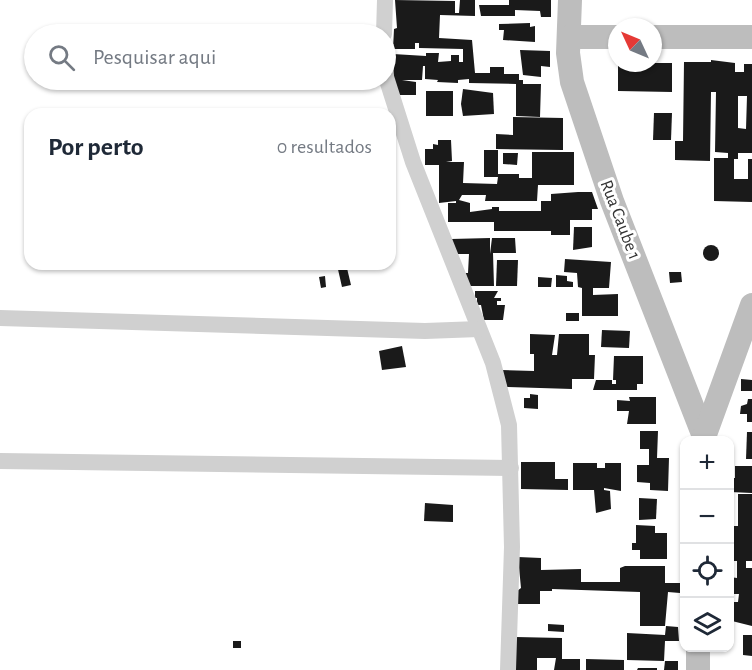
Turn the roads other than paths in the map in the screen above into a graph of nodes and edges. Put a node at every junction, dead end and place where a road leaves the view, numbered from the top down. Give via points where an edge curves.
1 (384, 0) edge
2 (570, 0) edge
3 (384, 24) edge
4 (570, 37) junction
5 (608, 37) edge
6 (662, 37) edge
7 (752, 38) edge
8 (390, 90) edge
9 (396, 108) edge
10 (396, 108) edge
11 (752, 305) edge
12 (0, 318) edge
13 (479, 329) junction
14 (703, 436) edge
15 (703, 436) edge
16 (0, 461) edge
17 (511, 468) junction
18 (698, 652) edge
19 (508, 670) edge
20 (698, 670) edge

1 - 3 street
2 - 4 street, Rua Caube 1
4 - 5 street
4 - 14 street, Rua Caube 1 via 572,82 585,122
6 - 7 street
8 - 9 street
10 - 13 street
11 - 15 street
12 - 13 street via 425,331
13 - 17 street via 509,425
16 - 17 street
17 - 19 street
18 - 20 street

